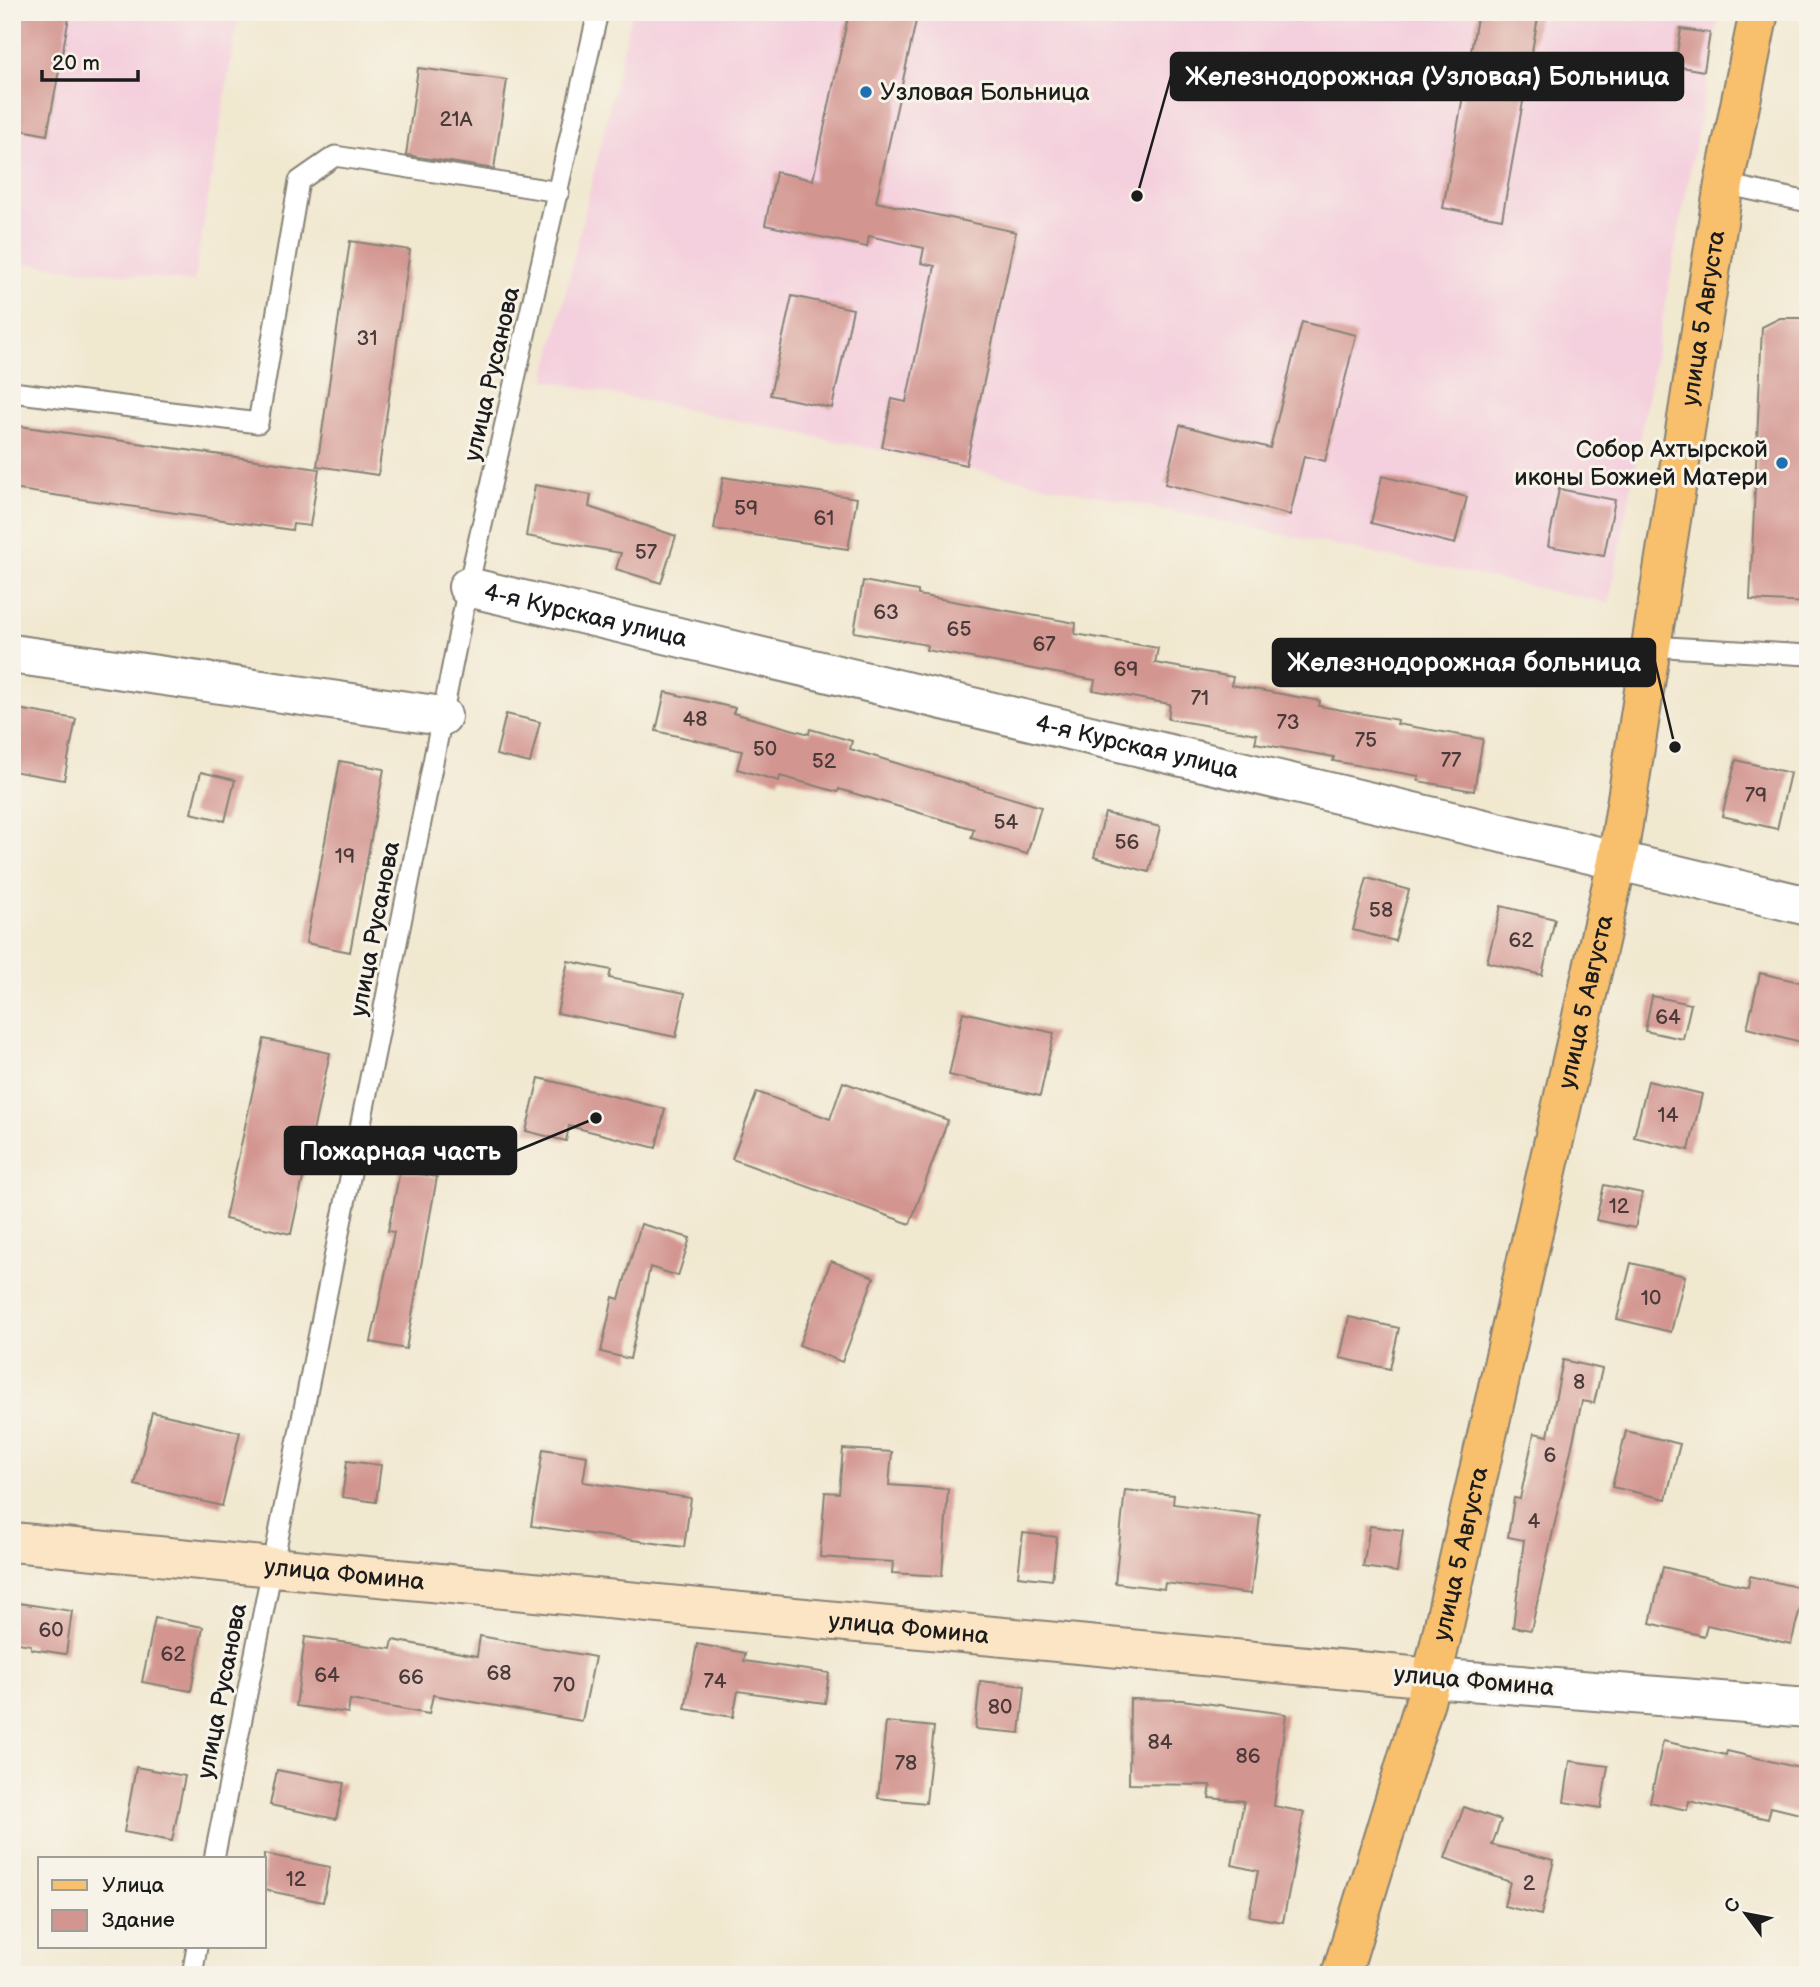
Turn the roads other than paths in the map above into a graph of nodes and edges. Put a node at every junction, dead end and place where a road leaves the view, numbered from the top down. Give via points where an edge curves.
1 (598, 12) edge
2 (1759, 12) edge
3 (1724, 184) junction
4 (559, 192) junction
5 (1808, 202) edge
6 (12, 392) edge
7 (468, 587) junction
8 (1649, 646) junction
9 (12, 654) edge
10 (1808, 655) edge
11 (442, 716) junction
12 (1617, 862) junction
13 (1808, 906) edge
14 (12, 1542) edge
15 (272, 1565) junction
16 (1432, 1678) junction
17 (1808, 1708) edge
18 (214, 1857) edge
19 (197, 1948) edge
20 (191, 1975) edge
21 (1341, 1975) edge

1 - 4 lane, улица Русанова
2 - 3 main road, улица 5 Августа
3 - 5 lane
3 - 8 main road, улица 5 Августа
4 - 6 lane via 335,156 299,181 258,423
4 - 7 lane, улица Русанова
7 - 11 lane, улица Русанова
7 - 12 street, 4-я Курская улица
8 - 10 lane
8 - 12 main road, улица 5 Августа
9 - 11 street
11 - 15 lane, улица Русанова
12 - 13 street, 4-я Курская улица
12 - 16 main road, улица 5 Августа
14 - 15 street, улица Фомина
15 - 16 street, улица Фомина
15 - 18 lane, улица Русанова
16 - 17 street, улица Фомина
16 - 21 main road, улица 5 Августа
19 - 20 lane

